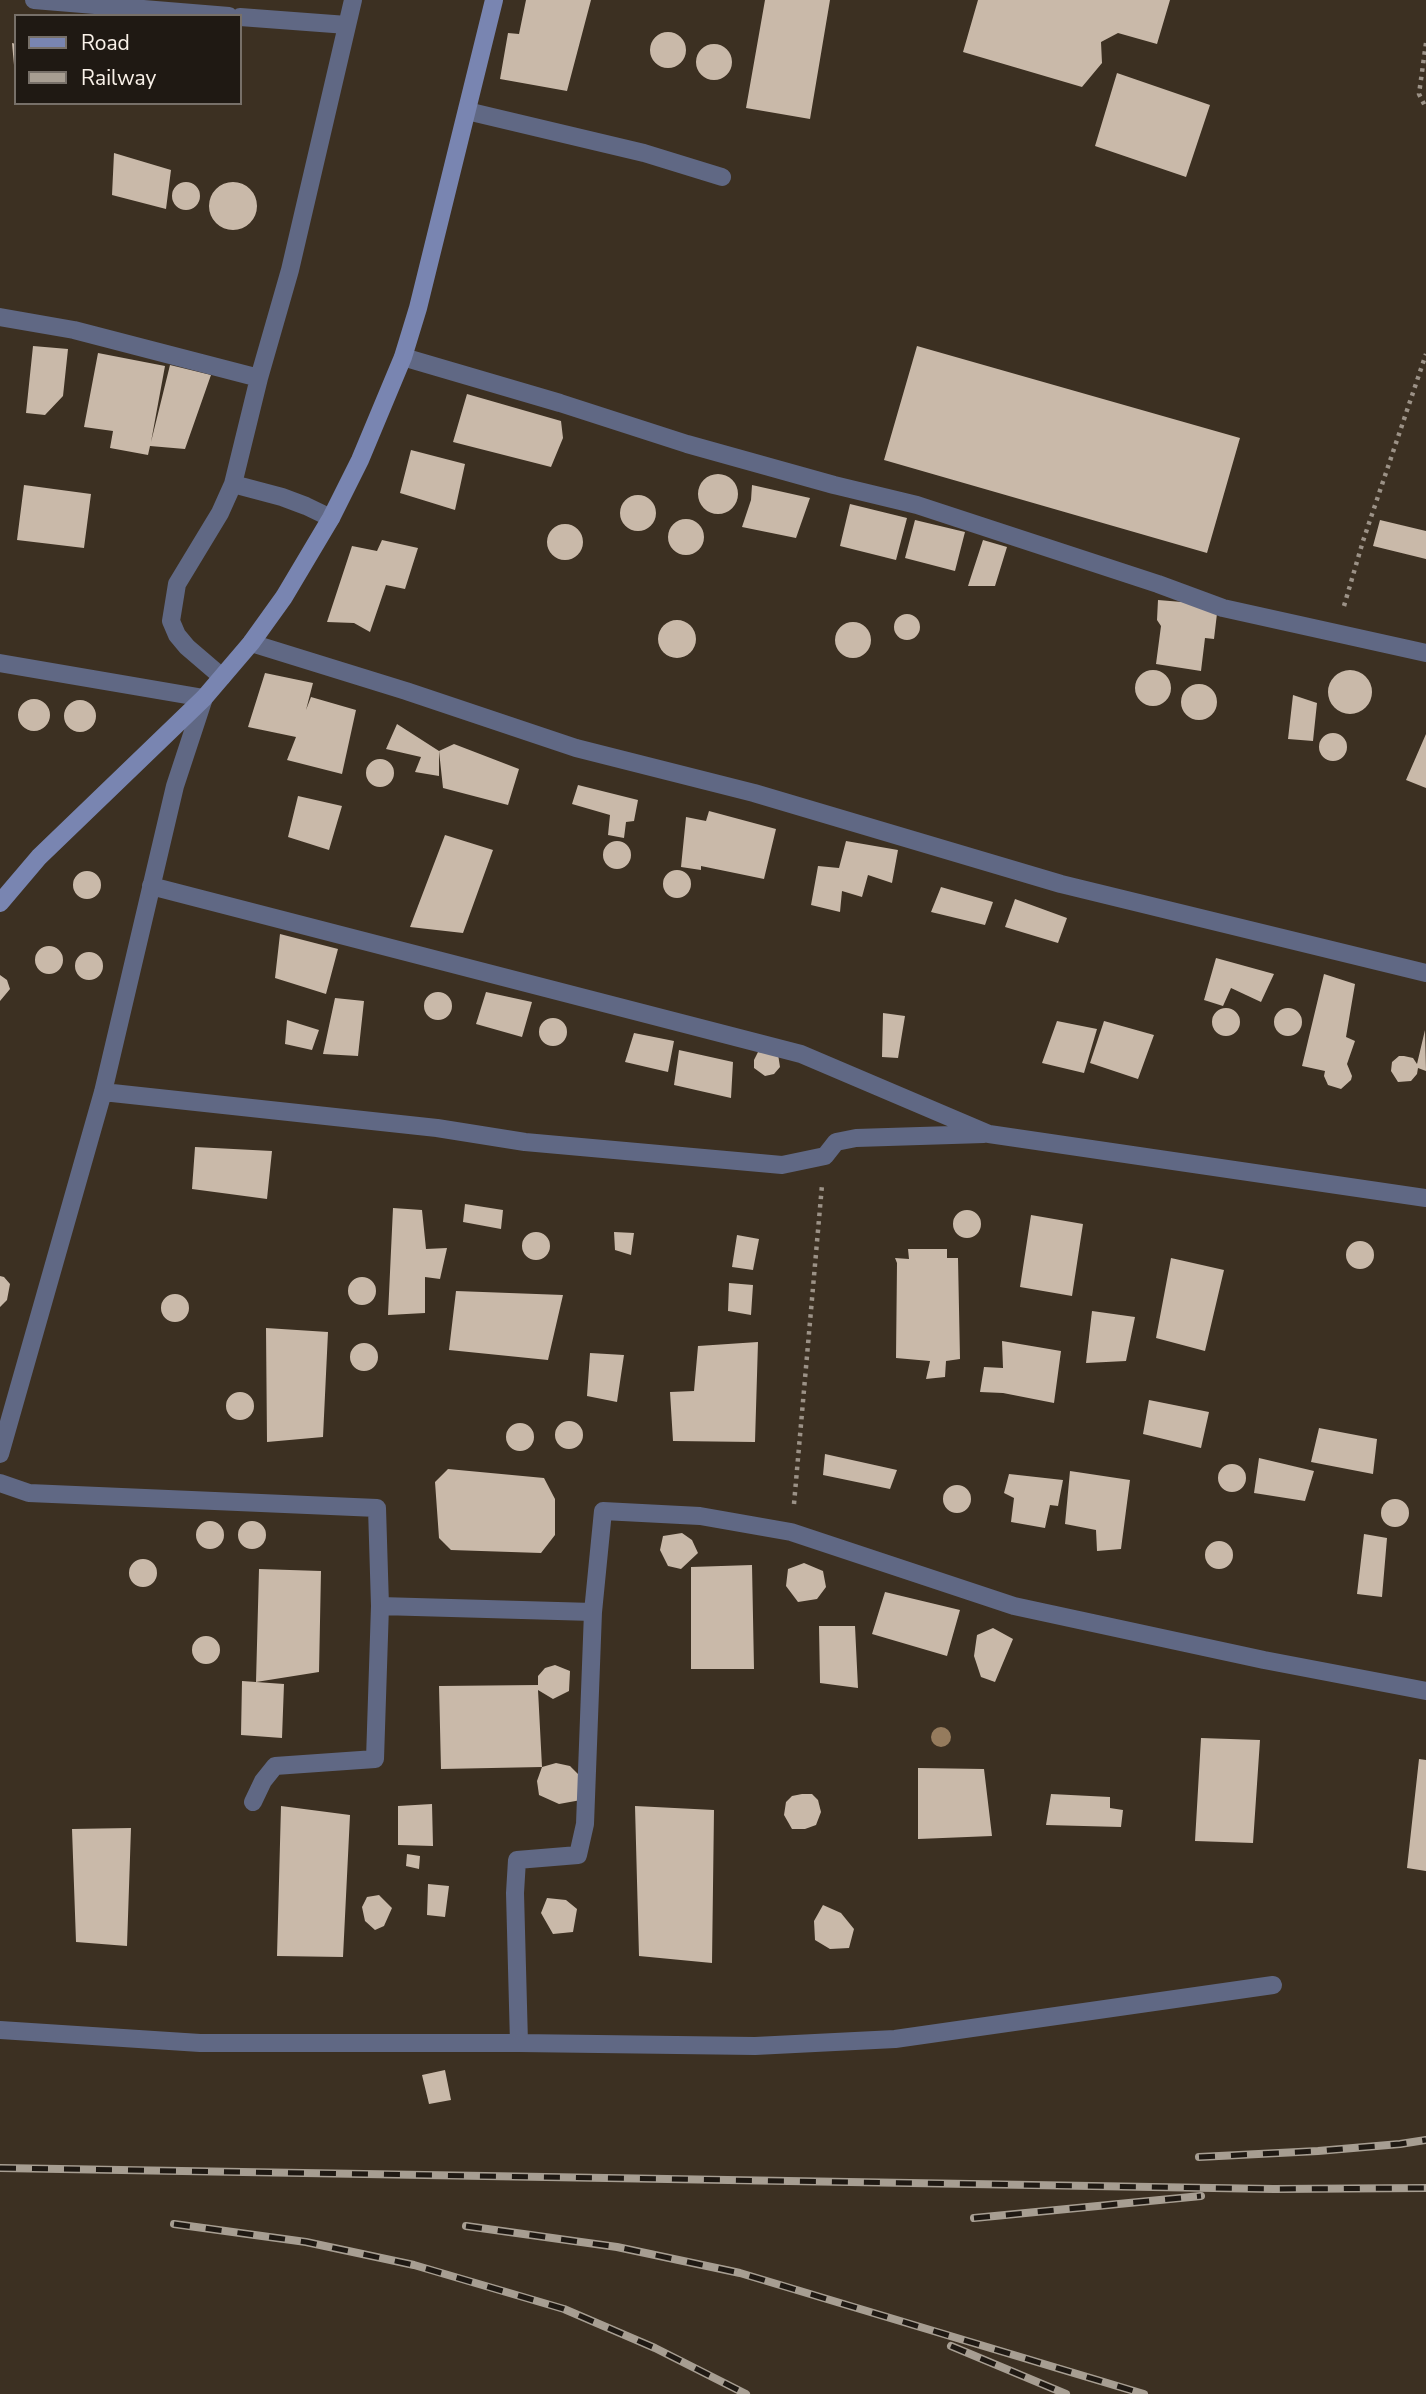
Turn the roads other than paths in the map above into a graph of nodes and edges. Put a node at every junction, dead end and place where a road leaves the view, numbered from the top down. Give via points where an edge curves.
1 (34, 0) edge
2 (353, 0) edge
3 (494, 0) edge
4 (205, 14) edge
5 (242, 17) edge
6 (347, 26) junction
7 (467, 111) junction
8 (722, 177) dead end
9 (0, 317) edge
10 (403, 357) junction
11 (259, 378) junction
12 (233, 484) junction
13 (331, 518) junction
14 (251, 643) junction
15 (1426, 653) edge
16 (0, 663) edge
17 (222, 677) junction
18 (204, 698) junction
19 (150, 886) junction
20 (0, 903) edge
21 (1426, 973) edge
22 (103, 1092) junction
23 (989, 1134) junction
24 (1426, 1198) edge
25 (0, 1454) edge
26 (0, 1483) edge
27 (380, 1606) junction
28 (593, 1612) junction
29 (1426, 1691) edge
30 (253, 1802) dead end
31 (1273, 1985) dead end
32 (0, 2030) edge
33 (519, 2043) junction

1 - 4 street
2 - 6 street
3 - 7 main road
5 - 6 street
6 - 11 street via 293,258
7 - 8 street via 644,153
7 - 10 main road
9 - 11 street via 75,330
10 - 13 main road
10 - 15 street via 687,444 917,505 1223,608
11 - 12 street
12 - 13 street via 282,497
12 - 17 street via 177,584 171,621 187,647
13 - 14 main road
14 - 17 main road
14 - 21 street via 576,748 754,793 1061,884
16 - 18 street
17 - 18 main road
18 - 19 street
18 - 20 main road via 39,857
19 - 22 street
19 - 23 street via 801,1054
22 - 23 street via 437,1128 525,1142 782,1165 825,1156 836,1142 856,1138
22 - 25 street
23 - 24 street
26 - 27 street via 29,1493 377,1508
27 - 28 street
27 - 30 street via 375,1759 275,1766
28 - 29 street via 603,1511 700,1516 791,1532 1014,1606
28 - 33 street via 585,1824 578,1856 517,1860
31 - 33 street via 895,2039 755,2046
32 - 33 street via 200,2043

